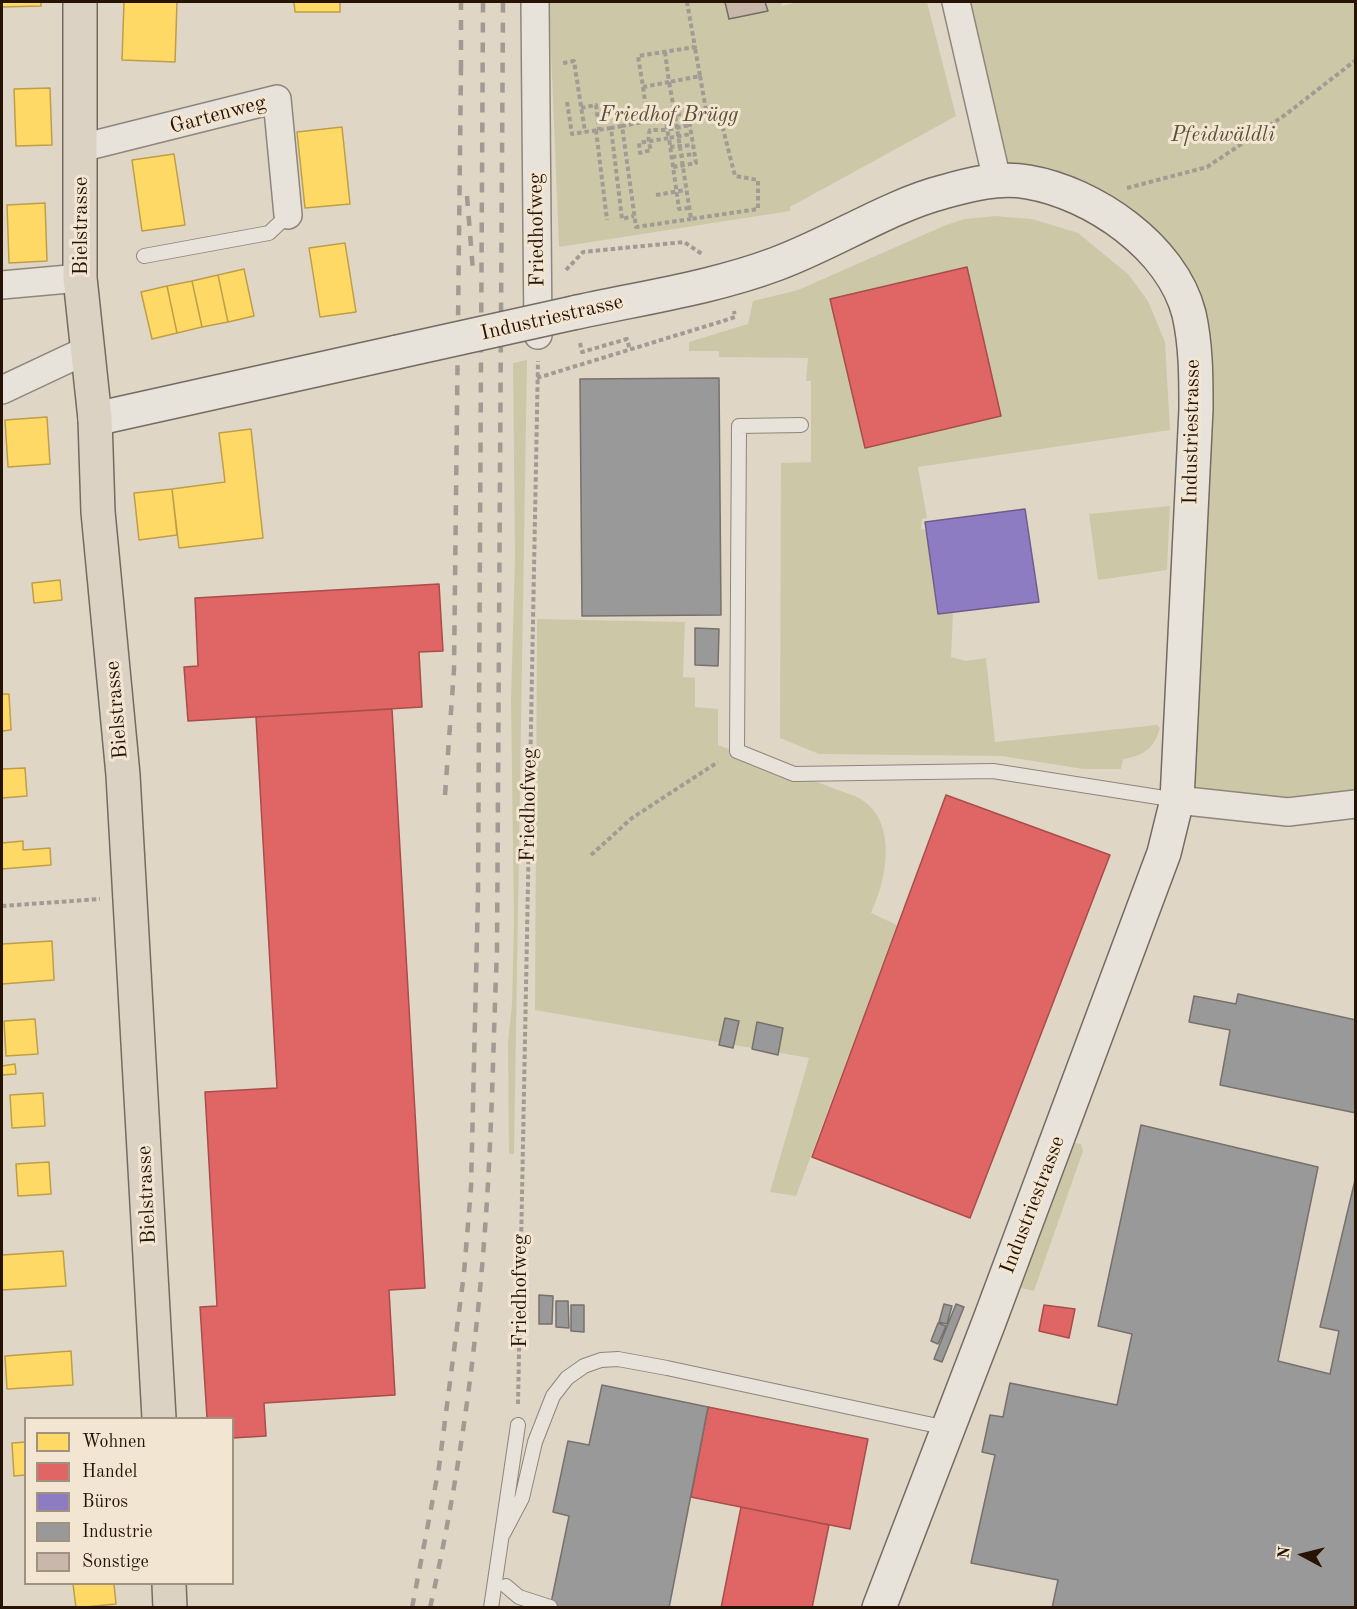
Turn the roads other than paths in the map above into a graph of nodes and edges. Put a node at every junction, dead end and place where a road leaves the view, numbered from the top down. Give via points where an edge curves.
1 (80, 2) edge
2 (535, 2) edge
3 (956, 2) edge
4 (81, 148) junction
5 (997, 180) junction
6 (288, 215) joint
7 (144, 256) dead end
8 (80, 278) junction
9 (2, 285) edge
10 (538, 335) road end
11 (87, 350) junction
12 (2, 390) edge
13 (95, 419) junction
14 (801, 425) dead end
15 (1177, 800) junction
16 (1356, 804) edge
17 (159, 1417) edge
18 (518, 1425) road end
19 (947, 1428) junction
20 (503, 1534) junction
21 (169, 1585) edge
22 (506, 1586) dead end
23 (550, 1607) edge
24 (170, 1608) edge
25 (491, 1608) edge
26 (879, 1608) edge

1 - 4 main road, Bielstrasse
2 - 10 street, Friedhofweg
3 - 5 street
4 - 6 street, Gartenweg via 277,99
4 - 8 main road, Bielstrasse
5 - 13 main road, Industriestrasse, bridge via 940,192 819,248 576,326 397,352
5 - 15 main road, Industriestrasse via 1028,182 1070,194 1116,218 1167,270 1188,313 1196,369 1196,409
6 - 7 lane via 269,233
8 - 9 street
8 - 11 main road, Bielstrasse
11 - 12 street
11 - 13 main road, Bielstrasse
13 - 17 main road, Bielstrasse via 98,512 122,765
14 - 15 lane via 739,426 737,751 794,774 993,771
15 - 16 street via 1288,812
15 - 19 main road, Industriestrasse via 1164,854 1125,962
18 - 20 lane
19 - 20 lane via 667,1368 618,1359 601,1360 567,1378 553,1396 535,1442 522,1498
19 - 26 main road, Industriestrasse
20 - 25 lane
21 - 24 main road
22 - 23 lane via 519,1597

